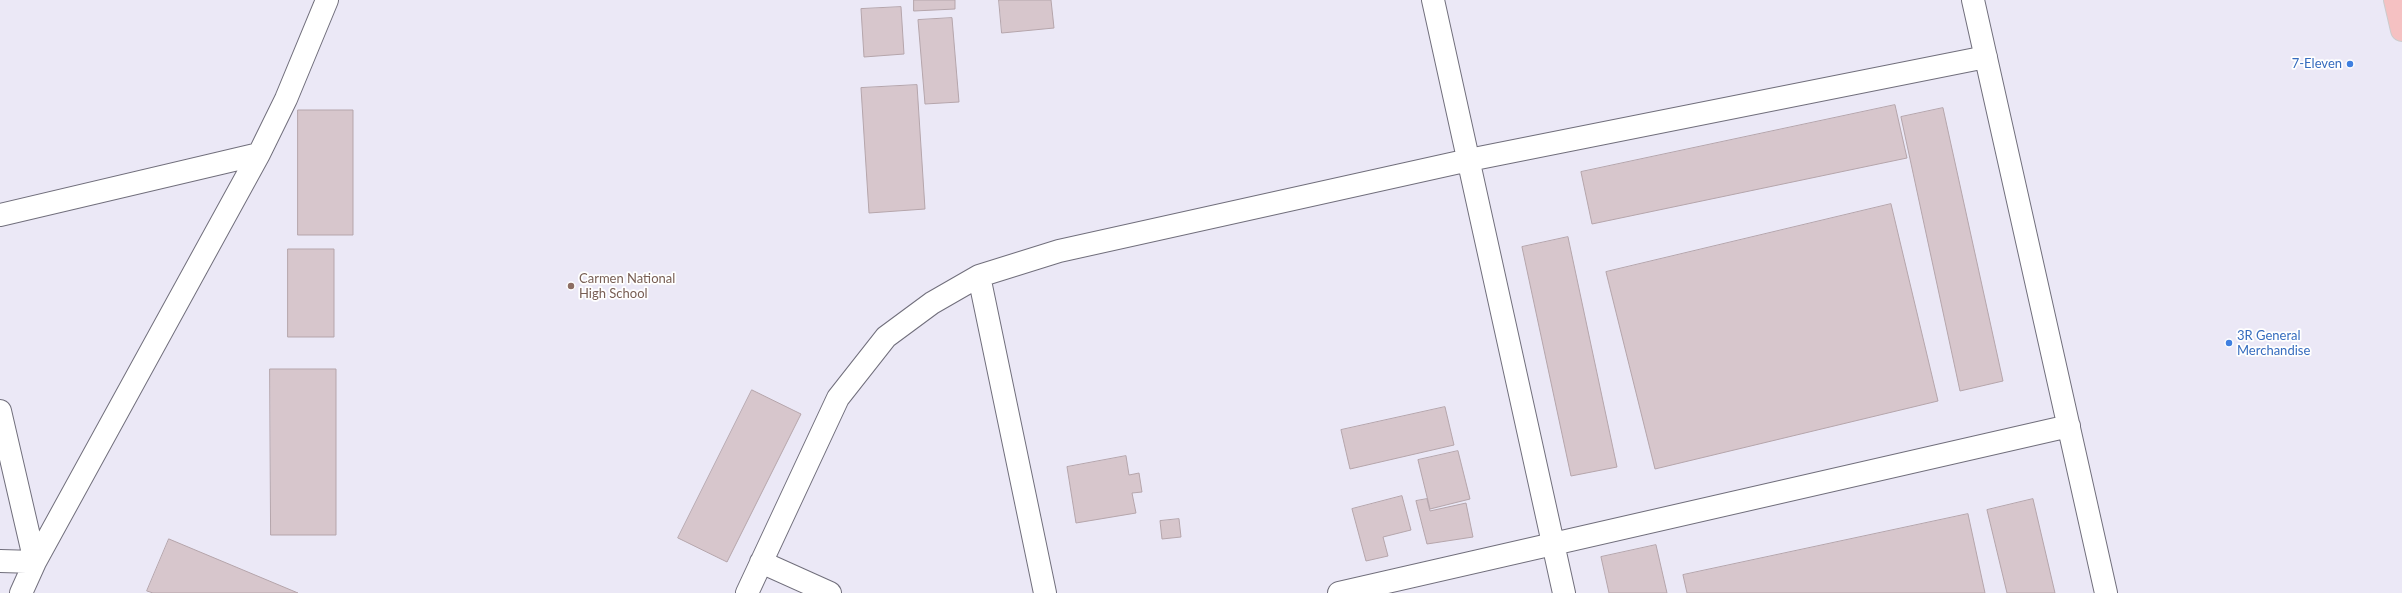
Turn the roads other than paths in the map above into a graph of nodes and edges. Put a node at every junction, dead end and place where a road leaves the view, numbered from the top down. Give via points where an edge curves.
1 (327, 0) edge
2 (1433, 0) edge
3 (1973, 0) edge
4 (2395, 0) edge
5 (2402, 30) edge
6 (1986, 57) junction
7 (259, 154) junction
8 (1469, 160) junction
9 (0, 215) edge
10 (979, 276) junction
11 (0, 411) edge
12 (2069, 426) junction
13 (1554, 545) junction
14 (0, 561) edge
15 (35, 562) junction
16 (761, 562) junction
17 (22, 593) edge
18 (747, 593) edge
19 (830, 593) edge
20 (1045, 593) edge
21 (1339, 593) edge
22 (1564, 593) edge
23 (2106, 593) edge

1 - 7 street via 286,99
2 - 8 street
3 - 6 street
4 - 5 highway
6 - 8 street
6 - 12 street
7 - 9 street
7 - 15 street
8 - 10 street via 1059,251
8 - 13 street
10 - 16 street via 932,303 886,337 838,398
10 - 20 street
11 - 15 street
12 - 13 street
12 - 23 street
13 - 21 street
13 - 22 street
14 - 15 street
15 - 17 street
16 - 18 street
16 - 19 street

